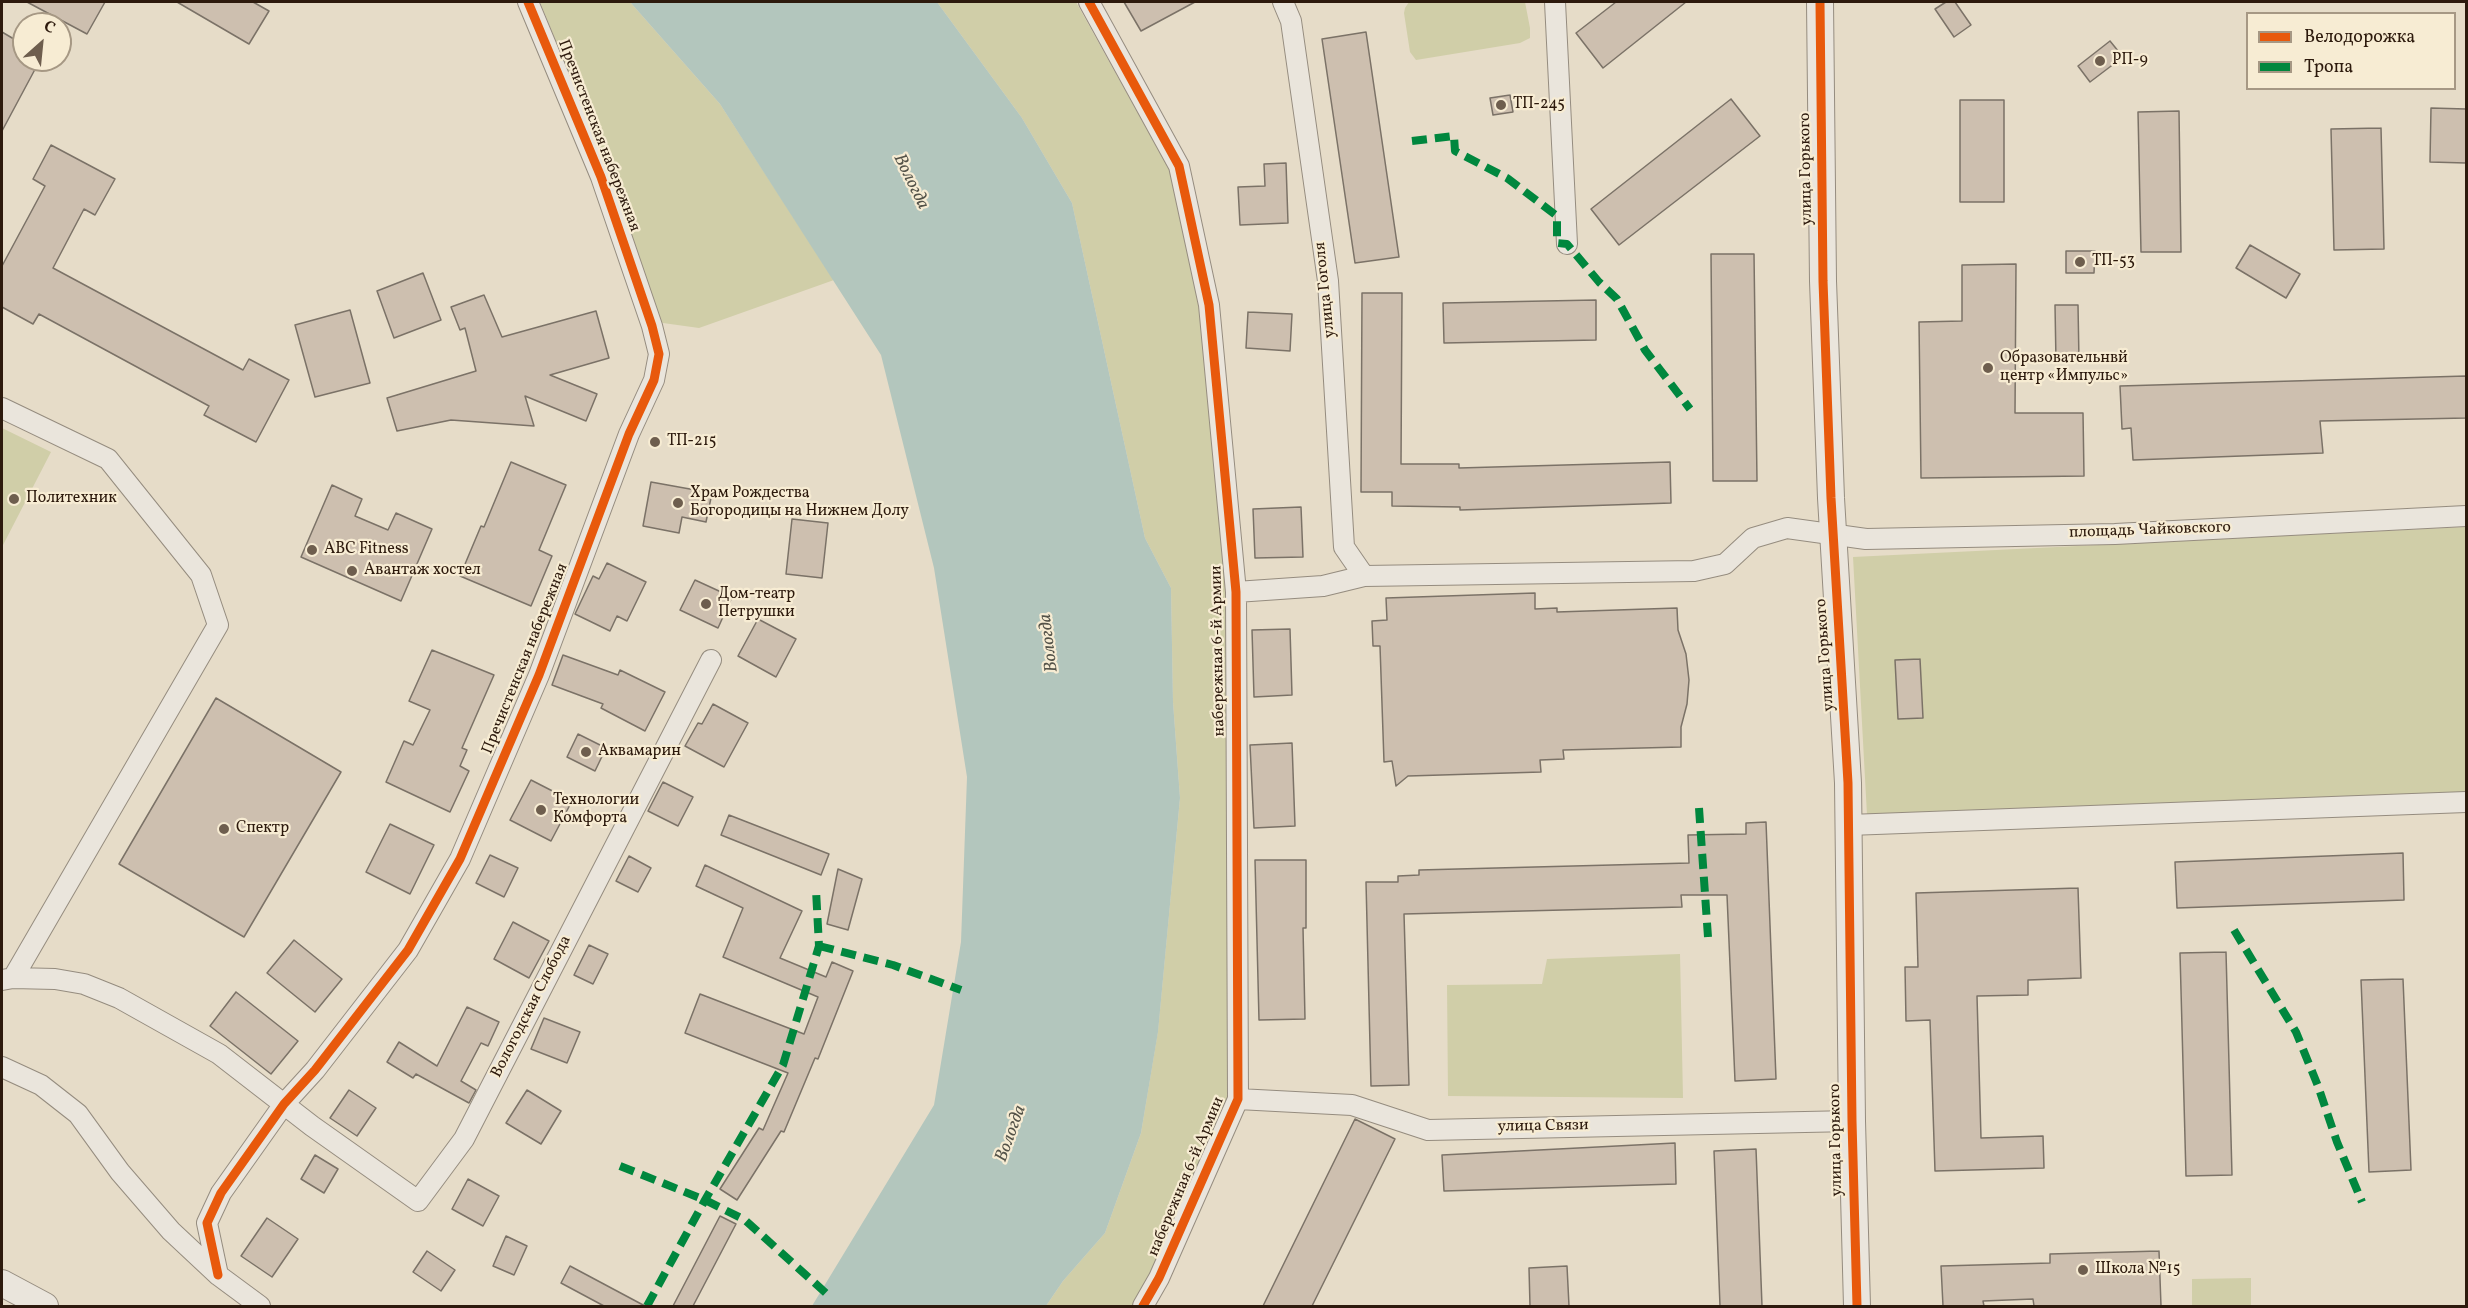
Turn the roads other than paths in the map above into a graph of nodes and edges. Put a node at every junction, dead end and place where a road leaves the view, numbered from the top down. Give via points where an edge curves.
1 (528, 2) edge
2 (1089, 2) edge
3 (1283, 2) edge
4 (1555, 2) edge
5 (1820, 2) edge
6 (1567, 243) dead end
7 (2, 408) edge
8 (2466, 516) edge
9 (1833, 534) junction
10 (1364, 576) junction
11 (1236, 592) junction
12 (711, 660) dead end
13 (2466, 801) edge
14 (1849, 825) junction
15 (8, 979) edge
16 (2, 1067) edge
17 (1238, 1099) junction
18 (284, 1104) junction
19 (1852, 1121) junction
20 (218, 1275) junction
21 (2, 1283) edge
22 (45, 1306) edge
23 (260, 1306) edge
24 (1143, 1306) edge
25 (1857, 1306) edge

1 - 18 street, Пречистенская набережная via 601,177 652,326 659,354 654,380 629,434 538,675 460,859 408,950
2 - 11 street, набережная 6-й Армии via 1179,166 1209,305
3 - 10 street, улица Гоголя via 1291,21 1328,281 1344,547
4 - 6 street
5 - 9 street, улица Горького via 1823,281
7 - 15 street via 108,459 201,575 218,625
8 - 9 street, площадь Чайковского via 2115,534 1866,539
9 - 10 street, площадь Чайковского via 1787,528 1753,538 1725,564 1694,571
9 - 14 street, улица Горького
10 - 11 street via 1323,586
11 - 17 street, набережная 6-й Армии
12 - 18 street, Вологодская Слобода via 464,1139 418,1202
13 - 14 street
14 - 19 street, улица Горького
15 - 18 street via 74,982 120,998 219,1054
16 - 20 street via 41,1085 78,1114 140,1196
17 - 19 street, улица Связи via 1352,1105 1428,1130
17 - 24 street, набережная 6-й Армии via 1160,1278
18 - 20 street, Пречистенская набережная via 221,1193 207,1223
19 - 25 street, улица Горького
20 - 23 street
21 - 22 street

